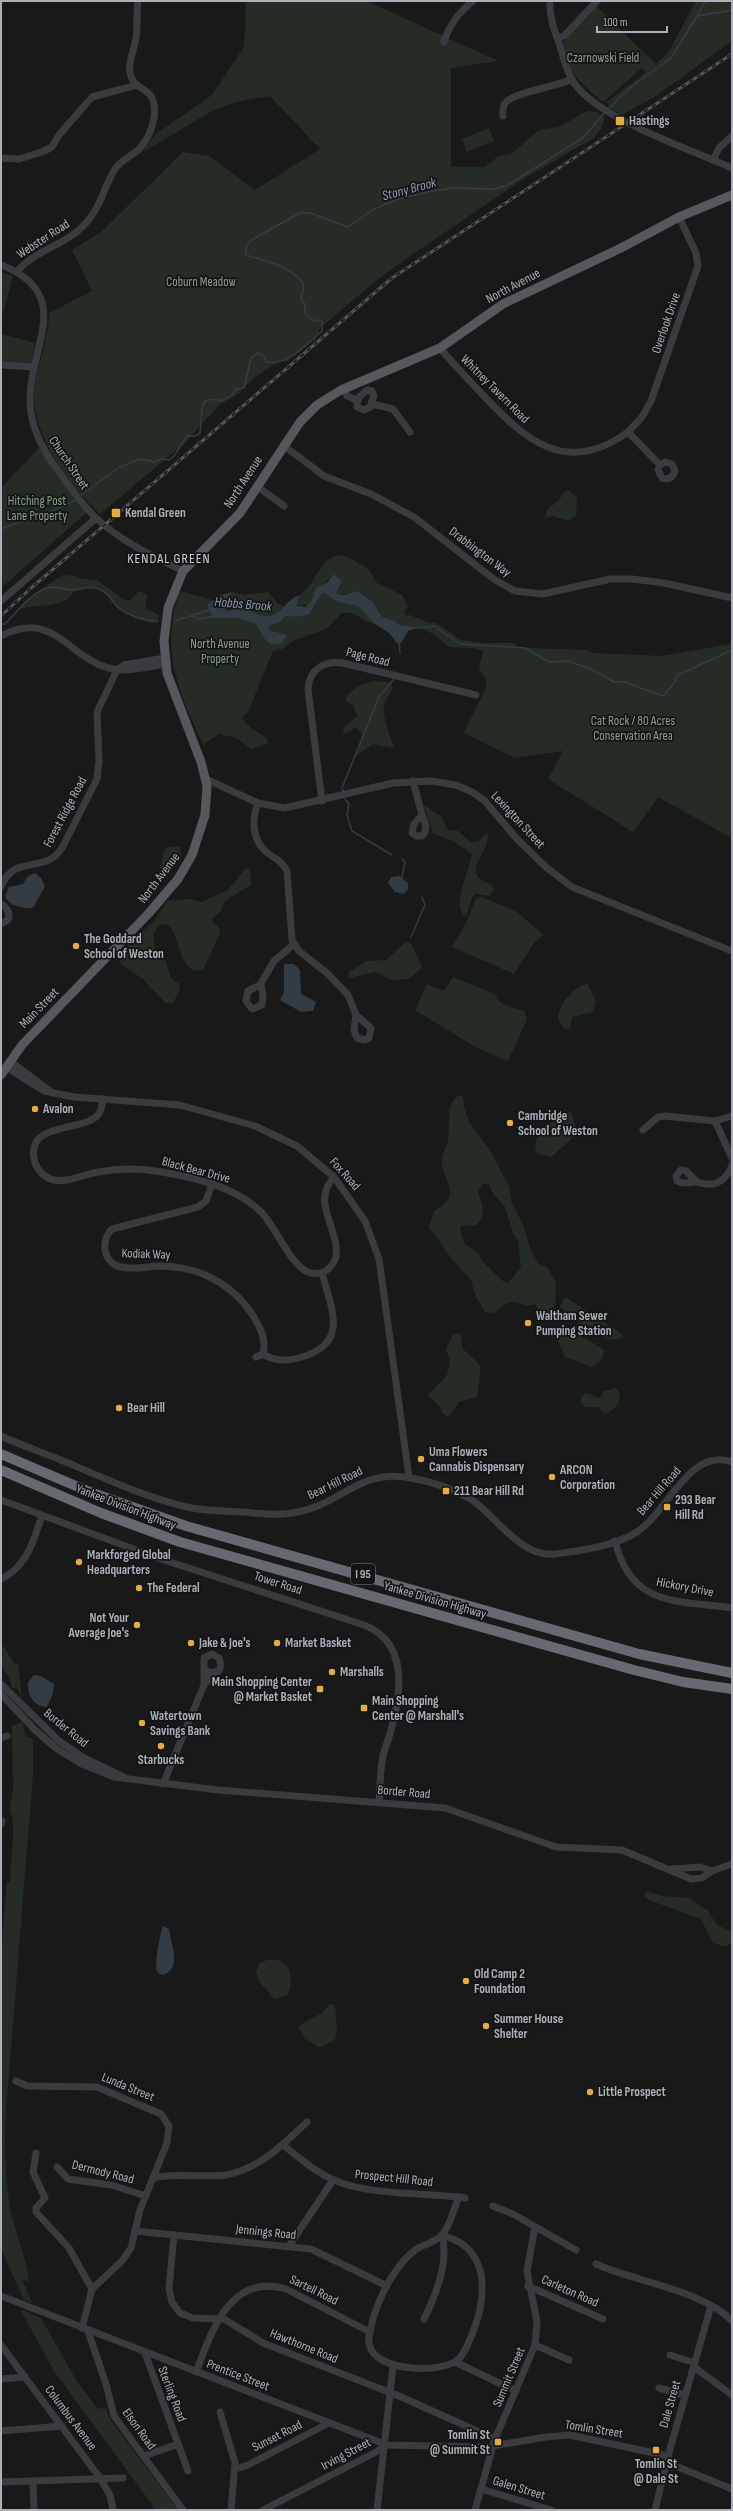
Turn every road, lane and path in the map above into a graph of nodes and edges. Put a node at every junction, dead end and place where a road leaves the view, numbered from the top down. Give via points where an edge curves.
1 (138, 1) edge
2 (473, 1) edge
3 (550, 1) edge
4 (597, 1) edge
5 (558, 39) junction
6 (444, 42) dead end
7 (572, 79) junction
8 (137, 85) junction
9 (503, 116) dead end
10 (732, 136) edge
11 (1, 158) edge
12 (713, 160) junction
13 (732, 168) edge
14 (732, 195) edge
15 (679, 217) junction
16 (1, 265) edge
17 (17, 272) junction
18 (440, 348) junction
19 (1, 365) edge
20 (33, 367) junction
21 (344, 389) junction
22 (357, 400) junction
23 (372, 404) junction
24 (410, 432) dead end
25 (628, 432) junction
26 (283, 445) junction
27 (660, 465) dead end
28 (258, 487) junction
29 (284, 506) dead end
30 (96, 518) junction
31 (183, 571) junction
32 (732, 598) edge
33 (1, 601) edge
34 (1, 636) edge
35 (165, 661) junction
36 (117, 670) junction
37 (476, 695) dead end
38 (206, 779) junction
39 (413, 782) junction
40 (227, 788) junction
41 (207, 792) junction
42 (322, 801) junction
43 (258, 803) junction
44 (422, 815) dead end
45 (1, 887) edge
46 (1, 904) edge
47 (1, 924) edge
48 (294, 944) junction
49 (732, 951) edge
50 (84, 981) joint
51 (261, 984) dead end
52 (356, 1015) dead end
53 (8, 1064) junction
54 (1, 1075) edge
55 (103, 1099) junction
56 (732, 1116) edge
57 (714, 1121) junction
58 (644, 1130) dead end
59 (732, 1158) edge
60 (732, 1165) edge
61 (334, 1177) junction
62 (697, 1182) dead end
63 (212, 1184) junction
64 (322, 1273) junction
65 (263, 1354) junction
66 (256, 1357) dead end
67 (1, 1436) edge
68 (1, 1454) edge
69 (732, 1462) edge
70 (1, 1470) edge
71 (409, 1477) junction
72 (1, 1500) edge
73 (42, 1516) junction
74 (615, 1541) junction
75 (1, 1578) edge
76 (732, 1608) edge
77 (204, 1669) junction
78 (215, 1673) junction
79 (732, 1673) edge
80 (1, 1684) edge
81 (204, 1685) junction
82 (732, 1689) edge
83 (1, 1694) edge
84 (124, 1777) junction
85 (163, 1784) junction
86 (379, 1802) junction
87 (732, 1864) edge
88 (672, 1870) junction
89 (712, 1871) junction
90 (16, 2081) dead end
91 (307, 2122) dead end
92 (284, 2145) junction
93 (36, 2154) dead end
94 (57, 2167) dead end
95 (153, 2179) junction
96 (333, 2180) junction
97 (146, 2196) junction
98 (493, 2206) dead end
99 (535, 2227) junction
100 (135, 2231) junction
101 (174, 2235) junction
102 (442, 2235) junction
103 (289, 2246) junction
104 (576, 2250) dead end
105 (596, 2264) dead end
106 (387, 2286) junction
107 (528, 2286) junction
108 (92, 2289) junction
109 (1, 2296) edge
110 (711, 2306) junction
111 (218, 2318) junction
112 (603, 2318) dead end
113 (424, 2319) dead end
114 (732, 2321) edge
115 (85, 2330) junction
116 (370, 2332) junction
117 (1, 2345) edge
118 (535, 2345) junction
119 (145, 2352) junction
120 (670, 2355) dead end
121 (569, 2360) dead end
122 (455, 2362) junction
123 (694, 2365) junction
124 (393, 2366) junction
125 (196, 2372) junction
126 (25, 2377) junction
127 (1, 2379) edge
128 (659, 2388) dead end
129 (516, 2391) junction
130 (390, 2392) junction
131 (685, 2395) junction
132 (732, 2395) edge
133 (220, 2412) dead end
134 (329, 2423) junction
135 (62, 2426) junction
136 (1, 2431) edge
137 (494, 2442) junction
138 (178, 2444) junction
139 (384, 2444) junction
140 (144, 2456) junction
141 (667, 2459) junction
142 (235, 2469) junction
143 (188, 2471) dead end
144 (100, 2478) junction
145 (123, 2478) dead end
146 (33, 2481) junction
147 (1, 2482) edge
148 (481, 2489) junction
149 (732, 2489) edge
150 (34, 2510) edge
151 (113, 2510) edge
152 (183, 2510) edge
153 (231, 2510) edge
154 (263, 2510) edge
155 (377, 2510) edge
156 (475, 2510) edge
157 (551, 2510) edge
158 (655, 2510) edge

1 - 8 street via 136,38 129,65 132,79
2 - 6 street via 458,15
3 - 5 street via 551,17
4 - 5 street via 565,35
5 - 7 street
7 - 9 street via 557,86 509,99 503,106
7 - 12 street via 584,94 601,107
8 - 11 street via 92,97 59,135 52,147 19,159
8 - 17 street, Webster Road via 147,92 154,103 152,127 145,141 118,165 99,206 78,230 30,259
10 - 12 street via 719,148
12 - 13 street
14 - 15 main road, North Avenue
15 - 18 main road, North Avenue via 503,304
15 - 25 street, Overlook Drive via 696,253 698,266 651,402
16 - 17 street, Church Street
17 - 20 street, Church Street via 38,291 44,308 44,319
18 - 21 main road, North Avenue
18 - 25 street, Whitney Tavern Road via 516,428 546,448 573,451 593,449 613,442
19 - 20 street
20 - 30 street, Church Street via 29,398 35,431 55,466
21 - 22 street via 347,396
21 - 26 main road, North Avenue via 314,408
22 - 23 street via 357,407 364,410
22 - 23 street via 367,390 372,391
23 - 24 street via 393,409
25 - 27 street
26 - 28 main road, North Avenue
26 - 32 street, Drabbington Way via 329,478 371,494 414,517 495,580 515,591 543,594 610,579 632,579 664,583
28 - 29 street
28 - 31 main road, North Avenue via 229,526
30 - 31 street, Church Street via 111,530
30 - 33 street
31 - 35 main road, North Avenue via 173,591 166,616
34 - 36 street via 23,629 48,632 60,637 99,664
35 - 36 street via 124,665
35 - 38 main road, North Avenue via 170,684
36 - 45 street, Forest Ridge Road via 97,712 97,779 62,848 47,862 13,869
37 - 42 street, Page Road via 343,662 328,662 320,666 311,676 308,689
38 - 40 street, Lexington Street
38 - 41 main road, North Avenue
39 - 42 street, Lexington Street via 389,784
39 - 44 street
39 - 49 street, Lexington Street via 444,782 472,792 486,802 510,832 544,865 572,887
40 - 41 street
40 - 43 street, Lexington Street
41 - 50 main road, North Avenue via 199,837 183,871 145,918
42 - 43 street, Lexington Street via 288,808
43 - 48 street via 254,823 257,840 287,871 291,936
46 - 47 street via 9,914 8,920
48 - 51 street via 274,961
48 - 52 street via 343,988
50 - 53 main road, Main Street via 34,1032
53 - 54 main road, Main Street
53 - 55 street, Fox Road via 50,1091 74,1097
55 - 61 street, Fox Road via 180,1105 255,1126 297,1146
55 - 63 street, Black Bear Drive via 101,1110 96,1116 53,1130 40,1138 34,1148 34,1157 37,1167 44,1176 60,1180 100,1171 136,1169 173,1174
56 - 57 street
57 - 58 street via 664,1116 658,1117
57 - 59 street
60 - 62 street via 730,1174 718,1182 709,1185
61 - 64 street via 326,1185 323,1196 336,1254 332,1265
61 - 71 street, Fox Road via 365,1220 379,1259
63 - 64 street, Black Bear Drive via 236,1194 257,1208 301,1269 310,1273
63 - 65 street, Kodiak Way via 206,1201 198,1207 112,1229 106,1239 105,1253 109,1260 122,1267 185,1268 203,1273 223,1284 238,1297 255,1319 263,1338
64 - 65 street via 334,1320 334,1331 328,1342 317,1351 291,1360 277,1360
65 - 66 street
67 - 71 street, Bear Hill Road via 118,1483 175,1504 198,1509 294,1513 317,1506 364,1481 382,1477
68 - 79 highway, Yankee Division Highway / I 95 via 90,1492 186,1526 650,1657
69 - 74 street, Bear Hill Road via 716,1459 699,1465 647,1524 634,1534
70 - 82 highway, Yankee Division Highway / I 95 via 101,1513 197,1547 634,1670 678,1681
71 - 74 street, Bear Hill Road via 465,1496 525,1546 539,1552 556,1553
72 - 73 street, Tower Road
73 - 75 street via 26,1558 17,1568
73 - 86 street, Tower Road via 176,1564 364,1625 381,1634 393,1650 399,1672 394,1719 383,1756
74 - 76 street, Hickory Drive via 624,1570 646,1592 666,1599
77 - 78 street
77 - 78 street via 204,1658 209,1654 216,1655 221,1665
77 - 81 street
78 - 81 street
80 - 84 street, Border Road via 59,1741 84,1758
81 - 85 street
83 - 84 street, Border Road via 43,1737 65,1754 99,1772
84 - 85 street, Border Road
85 - 86 street, Border Road
86 - 88 street, Border Road via 453,1810 556,1847 622,1850
87 - 89 street, Border Road
88 - 89 street, Border Road via 700,1867
88 - 89 street, Border Road via 678,1876 691,1879 702,1878
90 - 95 street, Lunda Street via 27,2086 92,2086 161,2114 168,2121 169,2131
91 - 92 street
92 - 95 street via 257,2164 234,2173 202,2177 165,2175
92 - 96 street, Prospect Hill Road via 312,2168
93 - 108 street via 33,2172 45,2198 36,2212 69,2248
94 - 97 street, Dermody Road via 68,2179 111,2185
95 - 97 street
96 - 102 street, Prospect Hill Road via 368,2188 462,2197
96 - 103 street
97 - 100 street
98 - 99 street
99 - 104 street
99 - 107 street, Summit Street via 528,2263
100 - 101 street, Jennings Road
100 - 108 street via 127,2255
101 - 103 street, Jennings Road
101 - 111 street, Hawthorne Road via 169,2288 172,2302 186,2317
102 - 106 street via 416,2249 405,2259
102 - 113 street via 444,2245 437,2286
102 - 122 street via 459,2242 470,2251 478,2265 482,2283 480,2314 462,2354
103 - 106 street, Jennings Road via 320,2253
105 - 110 street
106 - 116 street
107 - 112 street, Carleton Road
107 - 118 street, Summit Street via 537,2322
108 - 115 street
109 - 115 street
110 - 114 street
110 - 123 street, Dale Street
111 - 116 street, Sartell Road via 228,2306 245,2293 272,2286 293,2292
111 - 125 street, Sartell Road
111 - 130 street, Hawthorne Road via 228,2321 264,2343
115 - 119 street, Prentice Street
115 - 140 street, Elson Road via 106,2384 112,2414
116 - 124 street via 371,2351
117 - 126 street, Columbus Avenue
118 - 121 street
118 - 129 street, Summit Street
119 - 125 street, Prentice Street
119 - 138 street, Sterling Road
120 - 123 street
122 - 124 street via 415,2368
122 - 129 street
123 - 131 street, Dale Street
123 - 132 street
124 - 130 street
125 - 134 street, Prentice Street
126 - 127 street
126 - 135 street, Columbus Avenue
128 - 131 street
129 - 137 street, Summit Street
130 - 137 street, Hawthorne Road
130 - 139 street
131 - 141 street, Dale Street
133 - 142 street via 233,2451
134 - 139 street, Prentice Street
134 - 142 street, Sunset Road via 248,2465
135 - 136 street
135 - 144 street, Columbus Avenue
137 - 139 street, Irving Street
137 - 141 street, Tomlin Street via 570,2435
137 - 148 street, Summit Street
138 - 140 street
138 - 143 street, Sterling Road
139 - 154 street, Irving Street via 378,2451
139 - 155 street
140 - 152 street, Elson Road
141 - 149 street, Tomlin Street
141 - 158 street, Dale Street
142 - 153 street
144 - 145 street
144 - 146 street
144 - 151 street, Columbus Avenue via 108,2492
146 - 147 street
146 - 150 street
148 - 156 street, Summit Street
148 - 157 street, Galen Street

